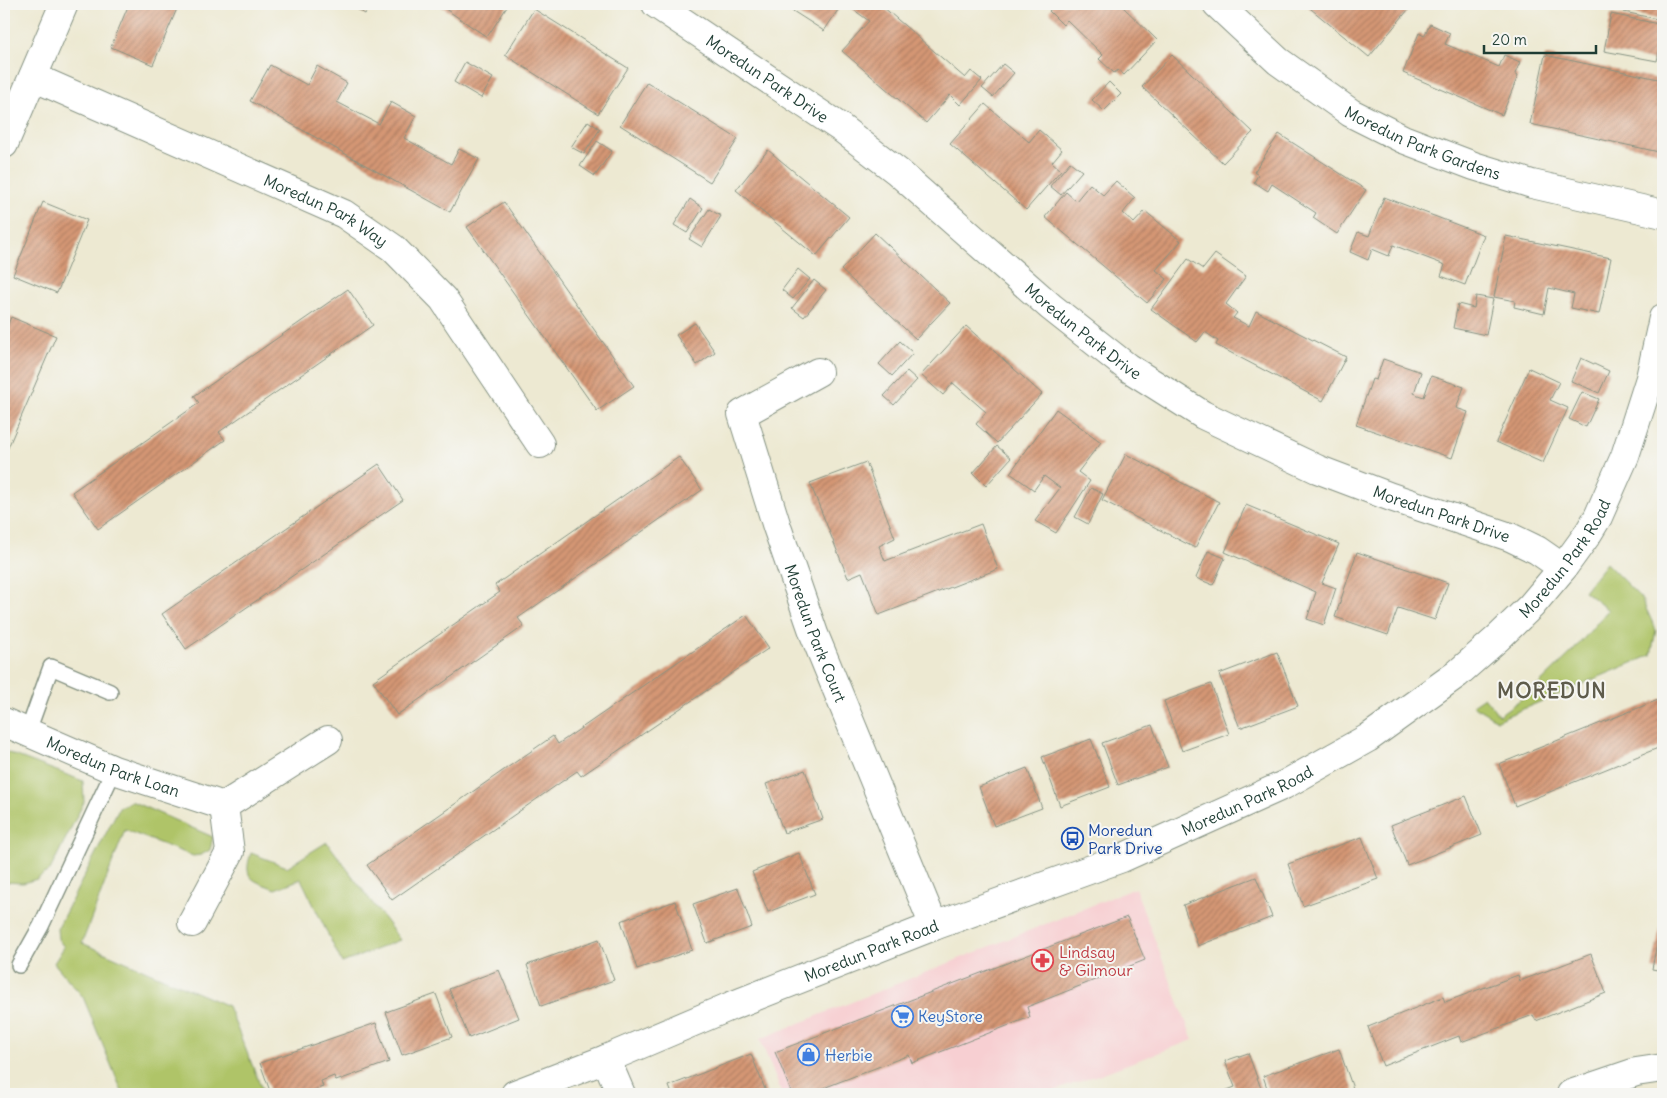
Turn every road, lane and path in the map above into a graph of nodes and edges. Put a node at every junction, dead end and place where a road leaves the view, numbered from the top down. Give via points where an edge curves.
1 (64, 4) edge
2 (656, 4) edge
3 (1217, 4) edge
4 (33, 77) junction
5 (4, 144) edge
6 (1663, 214) edge
7 (1663, 318) edge
8 (818, 372) dead end
9 (540, 444) dead end
10 (1563, 568) junction
11 (110, 692) dead end
12 (16, 726) edge
13 (328, 740) dead end
14 (114, 770) junction
15 (224, 806) junction
16 (192, 923) dead end
17 (934, 926) junction
18 (19, 965) dead end
19 (606, 1059) junction
20 (1663, 1068) edge
21 (515, 1094) edge
22 (621, 1094) edge
23 (1571, 1094) edge

1 - 4 street
2 - 10 street, Moredun Park Drive via 841,128 898,172 1051,307 1127,367 1203,415 1317,469 1510,537
3 - 6 street, Moredun Park Gardens via 1278,62 1351,112 1403,139 1532,184
4 - 5 street
4 - 9 street, Moredun Park Way via 344,214 393,248 442,299
7 - 10 street, Moredun Park Road via 1650,378 1625,456 1598,517
8 - 17 street, Moredun Park Court via 742,414 776,527 814,634
10 - 17 street, Moredun Park Road via 1498,638 1457,674 1368,738 1284,786 1122,858
11 - 12 lane via 51,667
12 - 14 street, Moredun Park Loan
13 - 15 street
14 - 15 street, Moredun Park Loan
14 - 18 lane via 41,926
15 - 16 street via 230,852
17 - 19 street, Moredun Park Road
19 - 21 street, Moredun Park Road
19 - 22 street
20 - 23 street via 1636,1072

